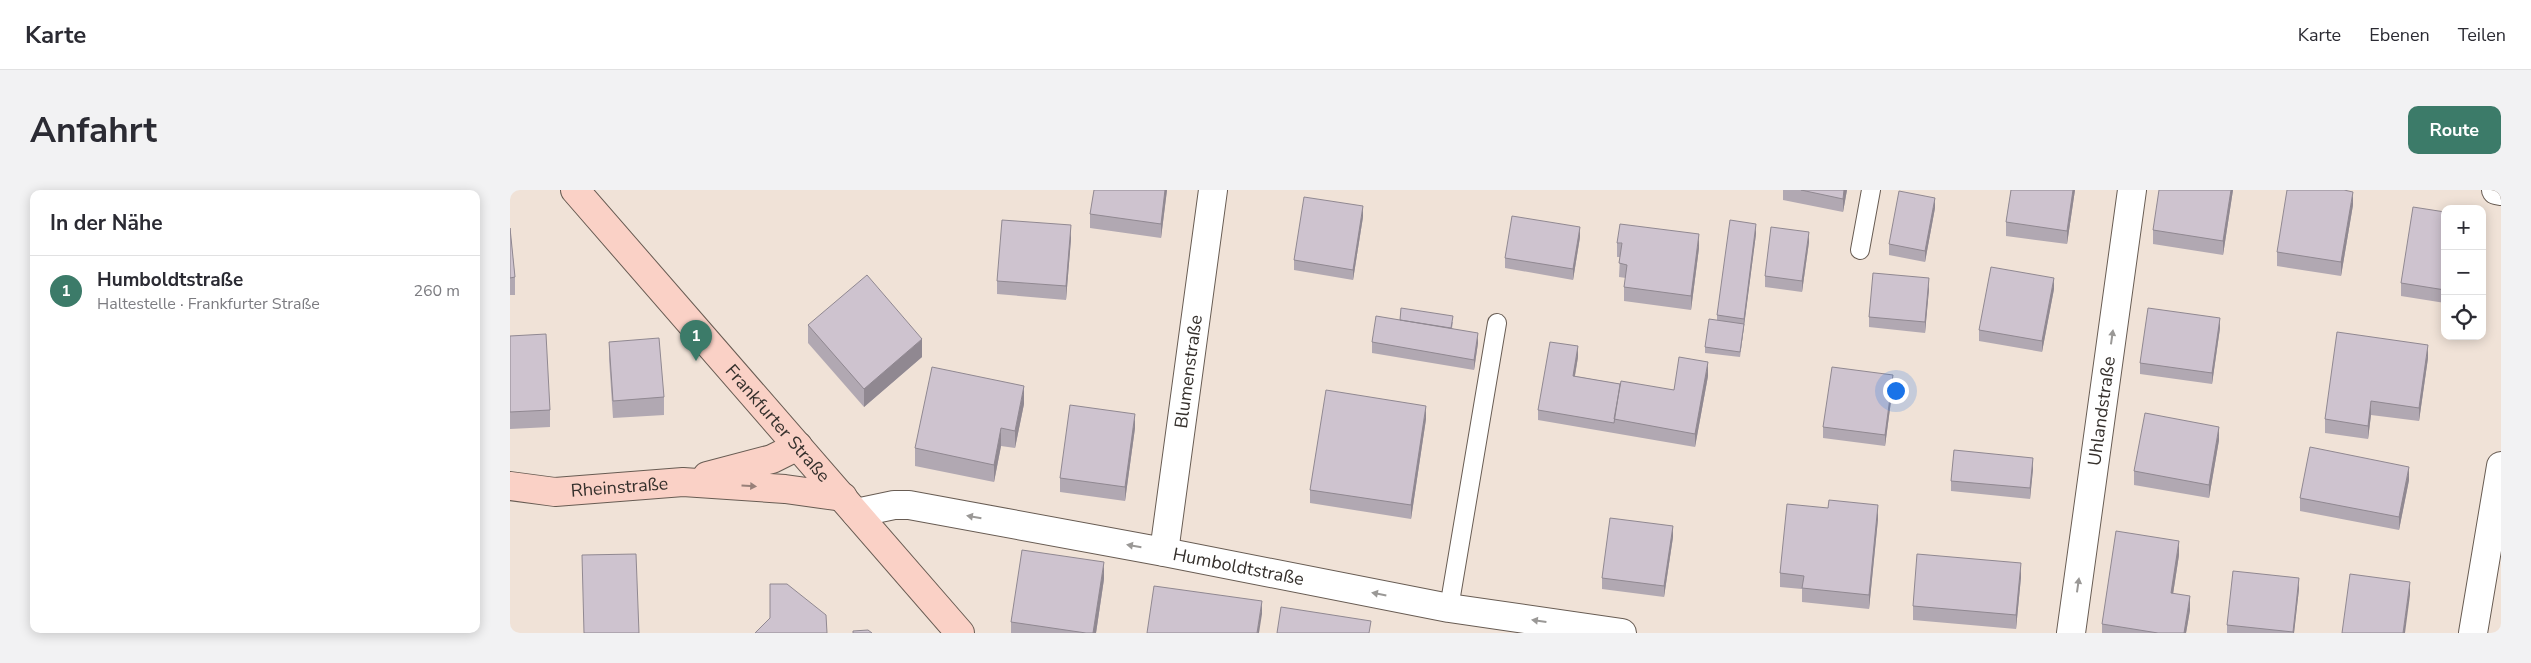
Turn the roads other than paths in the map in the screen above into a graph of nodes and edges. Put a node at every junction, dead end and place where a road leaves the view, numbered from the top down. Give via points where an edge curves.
1 (575, 190) edge
2 (1213, 190) edge
3 (1871, 190) edge
4 (2132, 190) edge
5 (2496, 190) edge
6 (2501, 191) edge
7 (1860, 250) dead end
8 (1497, 323) dead end
9 (798, 446) junction
10 (2501, 466) edge
11 (683, 482) junction
12 (510, 486) edge
13 (554, 492) junction
14 (849, 505) junction
15 (510, 506) edge
16 (1164, 552) junction
17 (1449, 608) junction
18 (960, 633) edge
19 (1622, 633) edge
20 (2072, 633) edge
21 (2473, 633) edge

1 - 9 main road, Frankfurter Straße
2 - 16 street, Blumenstraße
3 - 7 lane
20 -> 4 street, Uhlandstraße
5 - 6 street
8 - 17 lane
9 - 11 main road via 772,459
9 - 14 main road, Frankfurter Straße
10 - 21 street
11 - 13 main road, Rheinstraße
11 -> 14 main road via 777,488
12 - 13 main road, Rheinstraße
13 - 15 main road, Rheinstraße
16 -> 14 street, Humboldtstraße via 909,505
14 - 18 main road, Frankfurter Straße
17 -> 16 street, Humboldtstraße
19 -> 17 street, Humboldtstraße

